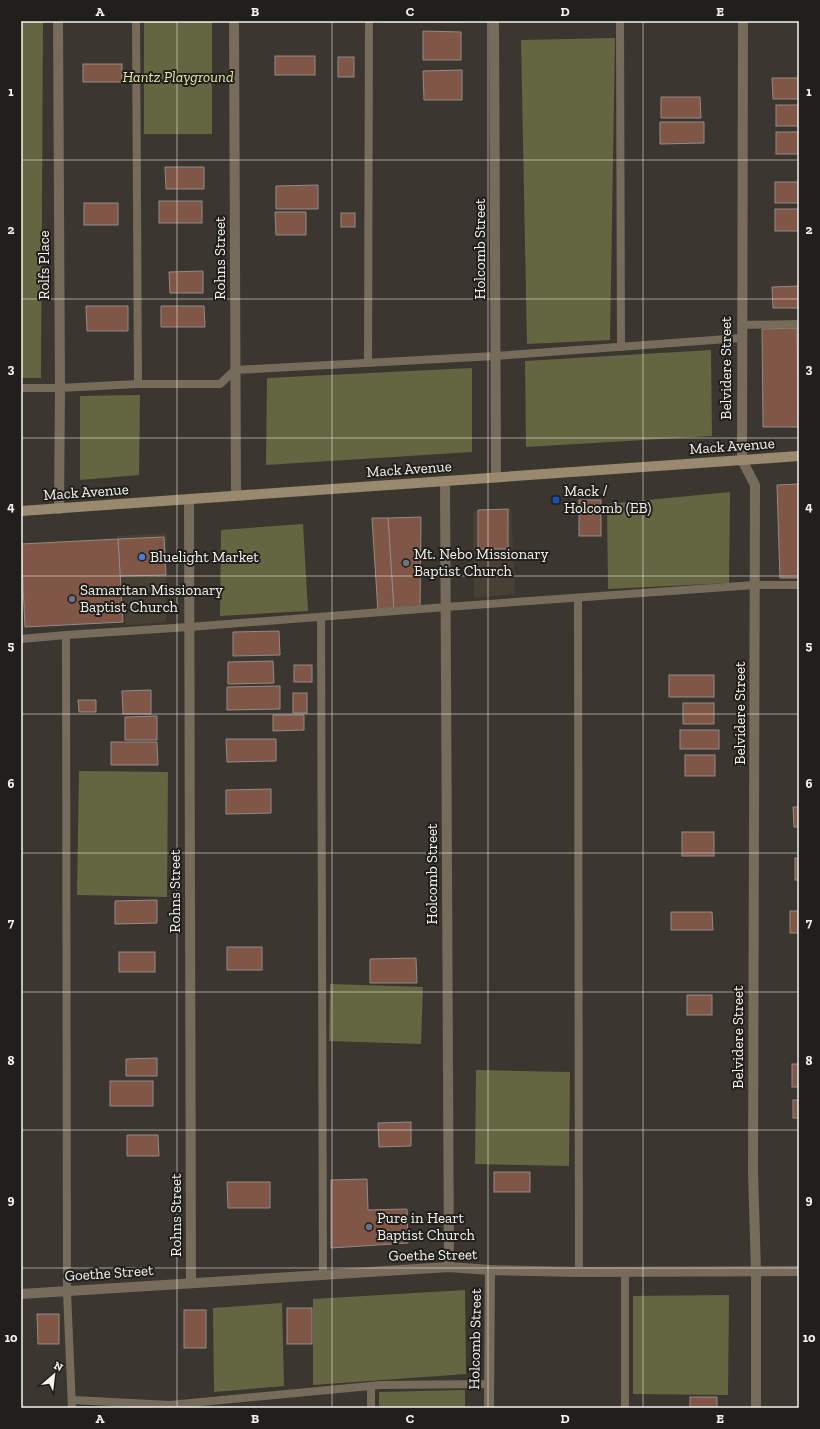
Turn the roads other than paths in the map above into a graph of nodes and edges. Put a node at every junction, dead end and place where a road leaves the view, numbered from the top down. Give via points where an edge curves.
1 (58, 21) edge
2 (136, 21) edge
3 (234, 21) edge
4 (369, 21) edge
5 (494, 21) edge
6 (620, 21) edge
7 (743, 21) edge
8 (799, 324) edge
9 (741, 325) junction
10 (741, 338) junction
11 (620, 347) junction
12 (495, 356) junction
13 (368, 363) junction
14 (236, 370) junction
15 (138, 384) junction
16 (21, 388) edge
17 (60, 388) junction
18 (799, 456) edge
19 (742, 460) junction
20 (496, 478) junction
21 (445, 481) junction
22 (236, 496) junction
23 (189, 500) junction
24 (59, 509) junction
25 (21, 511) edge
26 (799, 585) edge
27 (755, 586) junction
28 (578, 598) junction
29 (446, 606) junction
30 (322, 616) junction
31 (189, 627) junction
32 (66, 635) junction
33 (21, 639) edge
34 (449, 1267) junction
35 (490, 1270) junction
36 (799, 1271) edge
37 (579, 1272) junction
38 (625, 1272) junction
39 (756, 1272) junction
40 (323, 1275) junction
41 (191, 1283) junction
42 (67, 1291) junction
43 (21, 1294) edge
44 (489, 1384) junction
45 (370, 1386) junction
46 (72, 1404) edge
47 (370, 1408) edge
48 (489, 1408) edge
49 (625, 1408) edge
50 (756, 1408) edge

1 - 17 street, Rolfs Place
2 - 15 lane
3 - 14 street, Rohns Street
4 - 13 lane
5 - 12 street, Holcomb Street
6 - 11 lane
7 - 9 street, Belvidere Street
8 - 9 lane
9 - 10 street, Belvidere Street
10 - 11 lane
10 - 19 street, Belvidere Street
11 - 12 lane
12 - 13 lane
12 - 20 street, Holcomb Street
13 - 14 lane
14 - 15 lane via 220,384
14 - 22 street, Rohns Street
15 - 17 lane
16 - 17 lane
17 - 24 street, Rolfs Place
18 - 19 main road, Mack Avenue
19 - 20 main road, Mack Avenue
19 - 27 street, Belvidere Street via 755,485
20 - 21 main road, Mack Avenue
21 - 22 main road, Mack Avenue
21 - 29 street, Holcomb Street
22 - 23 main road, Mack Avenue
23 - 24 main road, Mack Avenue
23 - 31 street, Rohns Street
24 - 25 main road, Mack Avenue
26 - 27 lane
27 - 28 lane
27 - 39 street, Belvidere Street via 753,1172
28 - 29 lane
28 - 37 lane
29 - 30 lane
29 - 34 street, Holcomb Street
30 - 31 lane
30 - 40 lane
31 - 32 lane
31 - 41 street, Rohns Street
32 - 33 lane
32 - 42 lane
34 - 35 street, Goethe Street
34 - 40 street, Goethe Street
35 - 37 street, Goethe Street
35 - 44 street, Holcomb Street
36 - 39 street, Goethe Street
37 - 38 street, Goethe Street
38 - 39 street, Goethe Street
38 - 49 lane
39 - 50 street, Belvidere Street
40 - 41 street, Goethe Street
41 - 42 street, Goethe Street
42 - 43 street, Goethe Street
42 - 46 lane
44 - 45 lane
44 - 48 street, Holcomb Street
45 - 46 lane via 170,1405
45 - 47 lane

